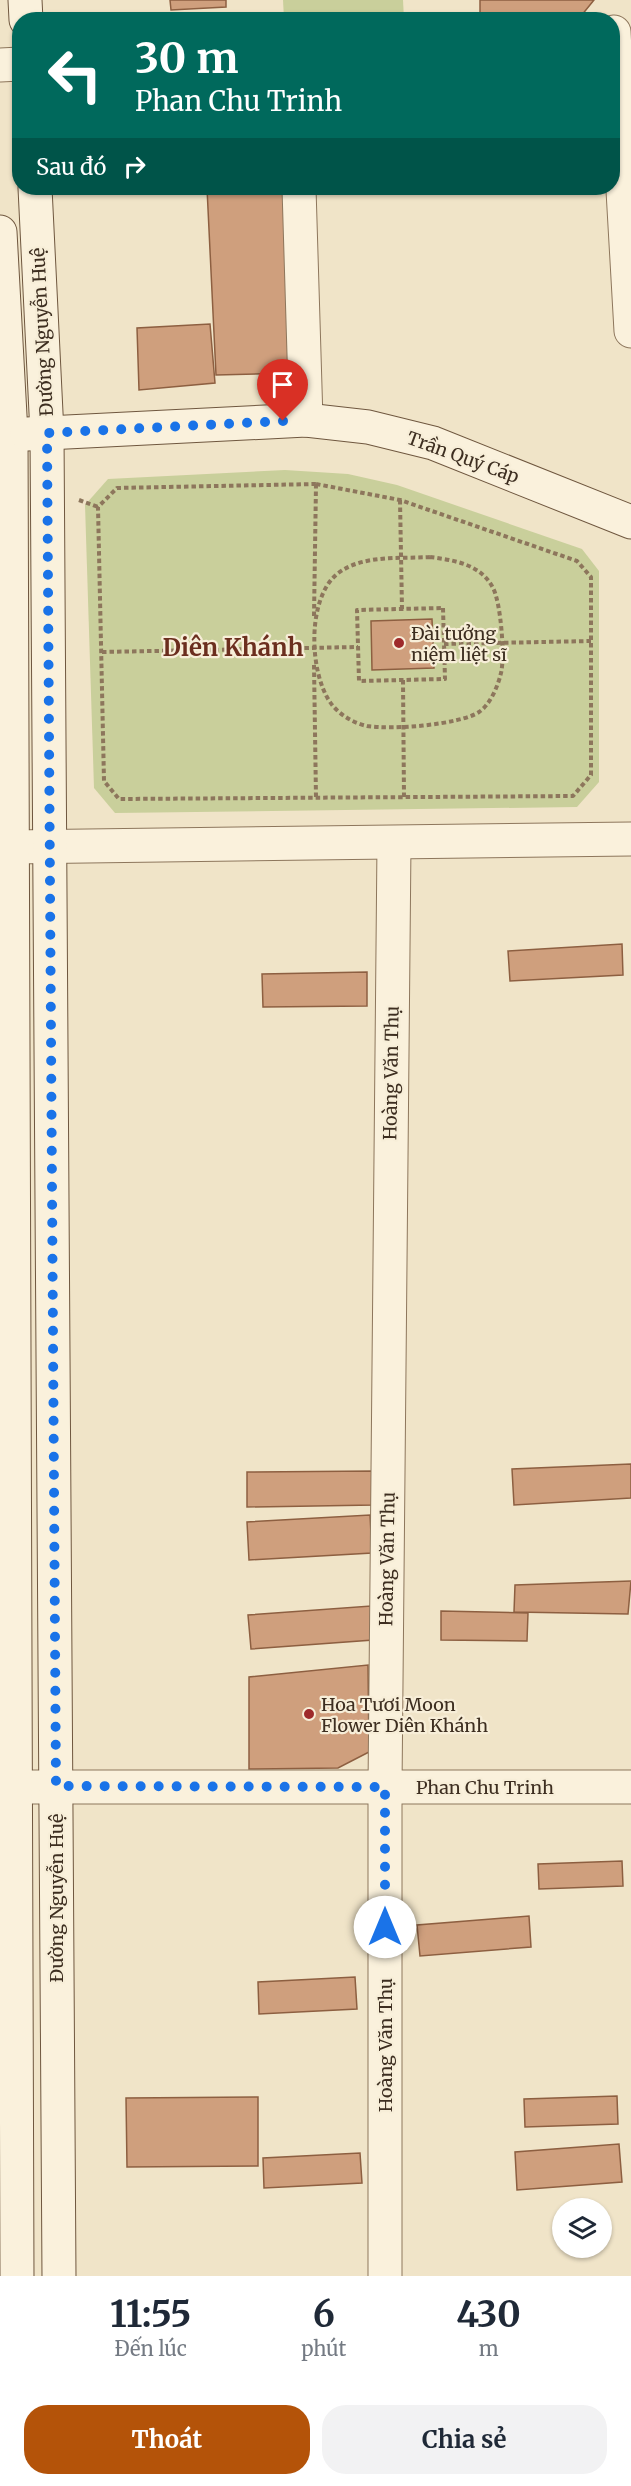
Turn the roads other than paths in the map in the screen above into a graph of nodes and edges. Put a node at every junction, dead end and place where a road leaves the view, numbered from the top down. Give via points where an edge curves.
1 (620, 57) edge
2 (35, 195) edge
3 (299, 195) edge
4 (0, 232) edge
5 (631, 331) edge
6 (306, 420) junction
7 (47, 433) junction
8 (5, 434) edge
9 (631, 522) edge
10 (631, 839) edge
11 (394, 843) junction
12 (51, 846) junction
13 (12, 847) junction
14 (56, 1786) junction
15 (631, 1786) edge
16 (16, 1787) junction
17 (385, 1787) junction
18 (17, 2276) edge
19 (59, 2276) edge
20 (385, 2276) edge

1 - 5 main road
2 - 7 main road, Đường Nguyễn Huệ
3 - 6 main road
4 - 8 main road, Đường Nguyễn Huệ
6 - 7 main road, Trần Quý Cáp
6 - 9 main road, Trần Quý Cáp via 368,427 433,443
7 - 8 main road, Trần Quý Cáp
7 - 12 main road, Đường Nguyễn Huệ
8 - 13 main road, Đường Nguyễn Huệ
10 - 11 main road
11 - 12 main road
11 - 17 main road, Hoàng Văn Thụ
12 - 13 main road
12 - 14 main road, Đường Nguyễn Huệ
13 - 16 main road, Đường Nguyễn Huệ
14 - 16 main road, Phan Chu Trinh
14 - 17 main road, Phan Chu Trinh
14 - 19 main road, Đường Nguyễn Huệ
15 - 17 main road, Phan Chu Trinh
16 - 18 main road, Đường Nguyễn Huệ
17 - 20 main road, Hoàng Văn Thụ

